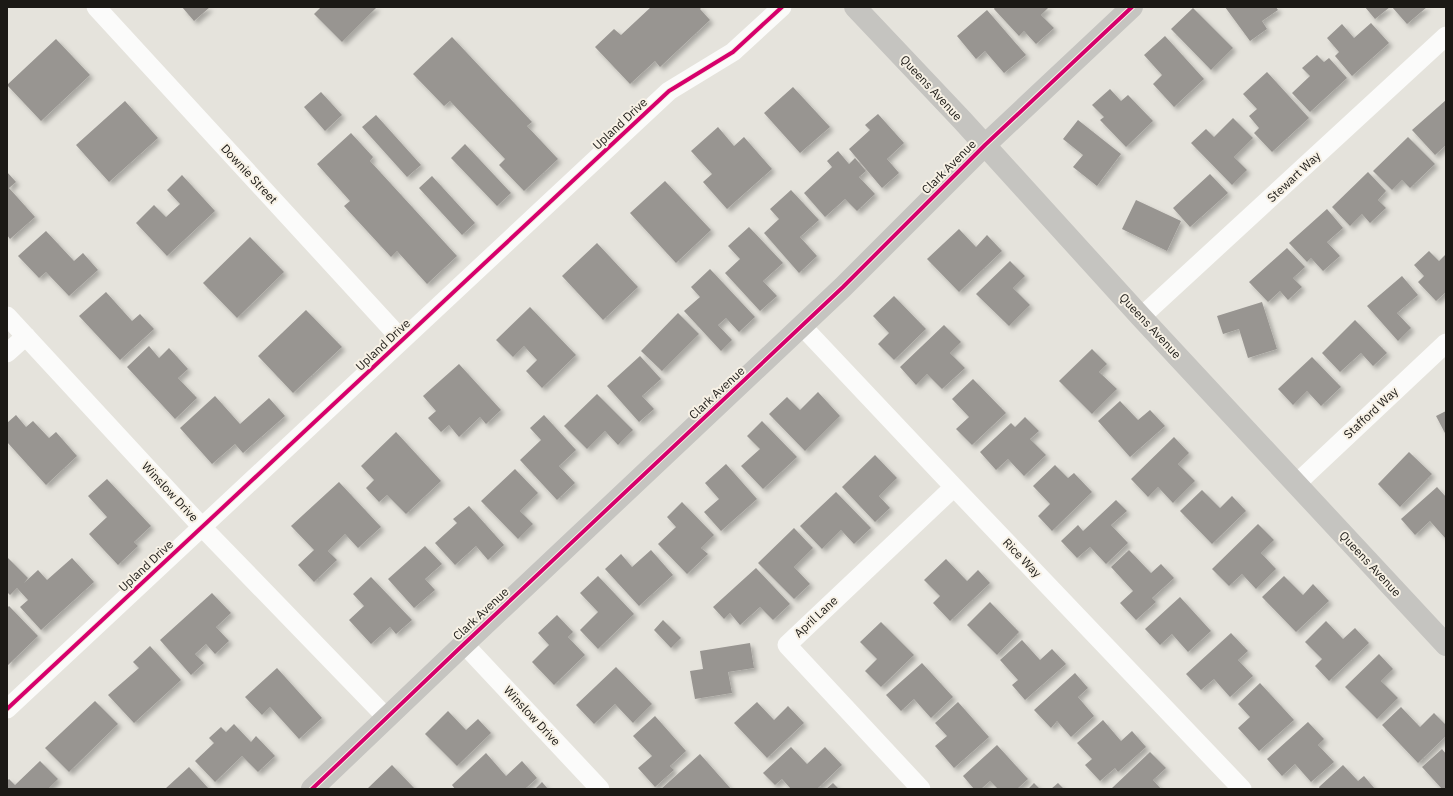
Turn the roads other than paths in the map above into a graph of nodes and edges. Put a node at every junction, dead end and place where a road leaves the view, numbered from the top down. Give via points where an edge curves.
1 (96, 7) edge
2 (782, 7) edge
3 (855, 7) edge
4 (1132, 7) edge
5 (1446, 36) edge
6 (985, 145) junction
7 (7, 316) edge
8 (1141, 317) junction
9 (802, 326) junction
10 (26, 336) junction
11 (402, 340) junction
12 (1446, 343) edge
13 (7, 354) edge
14 (1296, 484) junction
15 (954, 487) junction
16 (202, 527) junction
17 (464, 644) junction
18 (1446, 646) edge
19 (7, 709) edge
20 (386, 717) junction
21 (312, 789) edge
22 (600, 789) edge
23 (921, 789) edge
24 (1242, 789) edge

1 - 11 street, Downie Street
2 - 11 street, Upland Drive via 733,52 669,91
3 - 6 street, Queens Avenue
4 - 6 street, Clark Avenue
5 - 8 street, Stewart Way
6 - 8 street, Queens Avenue
6 - 9 street, Clark Avenue
7 - 10 street, Winslow Drive
8 - 14 street, Queens Avenue
9 - 15 street, Rice Way
9 - 17 street, Clark Avenue
10 - 13 street
10 - 16 street, Winslow Drive
11 - 16 street, Upland Drive
12 - 14 street, Stafford Way
14 - 18 street, Queens Avenue
15 - 23 street, April Lane via 787,645
15 - 24 street, Rice Way
16 - 19 street, Upland Drive
16 - 20 street, Winslow Drive
17 - 20 street, Clark Avenue
17 - 22 street, Winslow Drive
20 - 21 street, Clark Avenue

